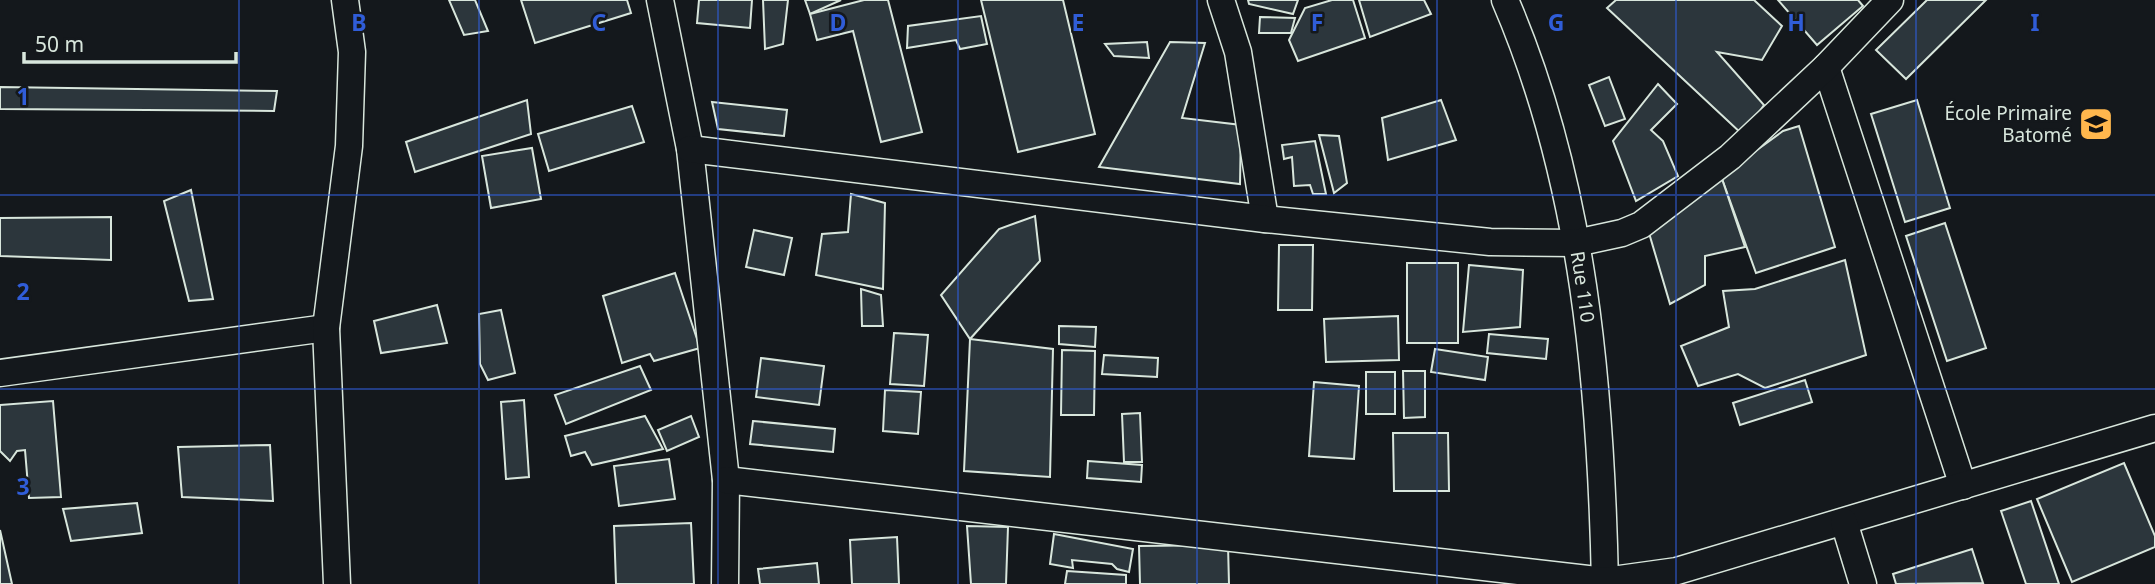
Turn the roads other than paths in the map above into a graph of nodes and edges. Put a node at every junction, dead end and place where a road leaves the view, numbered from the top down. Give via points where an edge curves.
1 (345, 0) edge
2 (660, 0) edge
3 (1221, 0) edge
4 (1890, 0) edge
5 (1515, 5) edge
6 (1826, 66) junction
7 (690, 149) junction
8 (1265, 219) junction
9 (1576, 243) junction
10 (326, 328) junction
11 (0, 373) edge
12 (2153, 436) edge
13 (726, 480) junction
14 (1963, 486) junction
15 (1844, 522) junction
16 (1605, 582) edge
17 (337, 584) edge
18 (725, 584) edge
19 (1863, 584) edge

1 - 10 street via 352,52 349,146
2 - 7 street
3 - 8 street via 1238,52
4 - 6 street
5 - 9 street, Rue 110 via 1557,154
6 - 9 street via 1730,157 1641,225
6 - 14 street
7 - 8 street
7 - 13 street
8 - 9 street via 1490,242
9 - 16 street, Rue 110 via 1598,422
10 - 11 street
10 - 17 street
12 - 14 street
13 - 16 street
13 - 18 street
14 - 15 street
15 - 16 street via 1677,571
15 - 19 street

